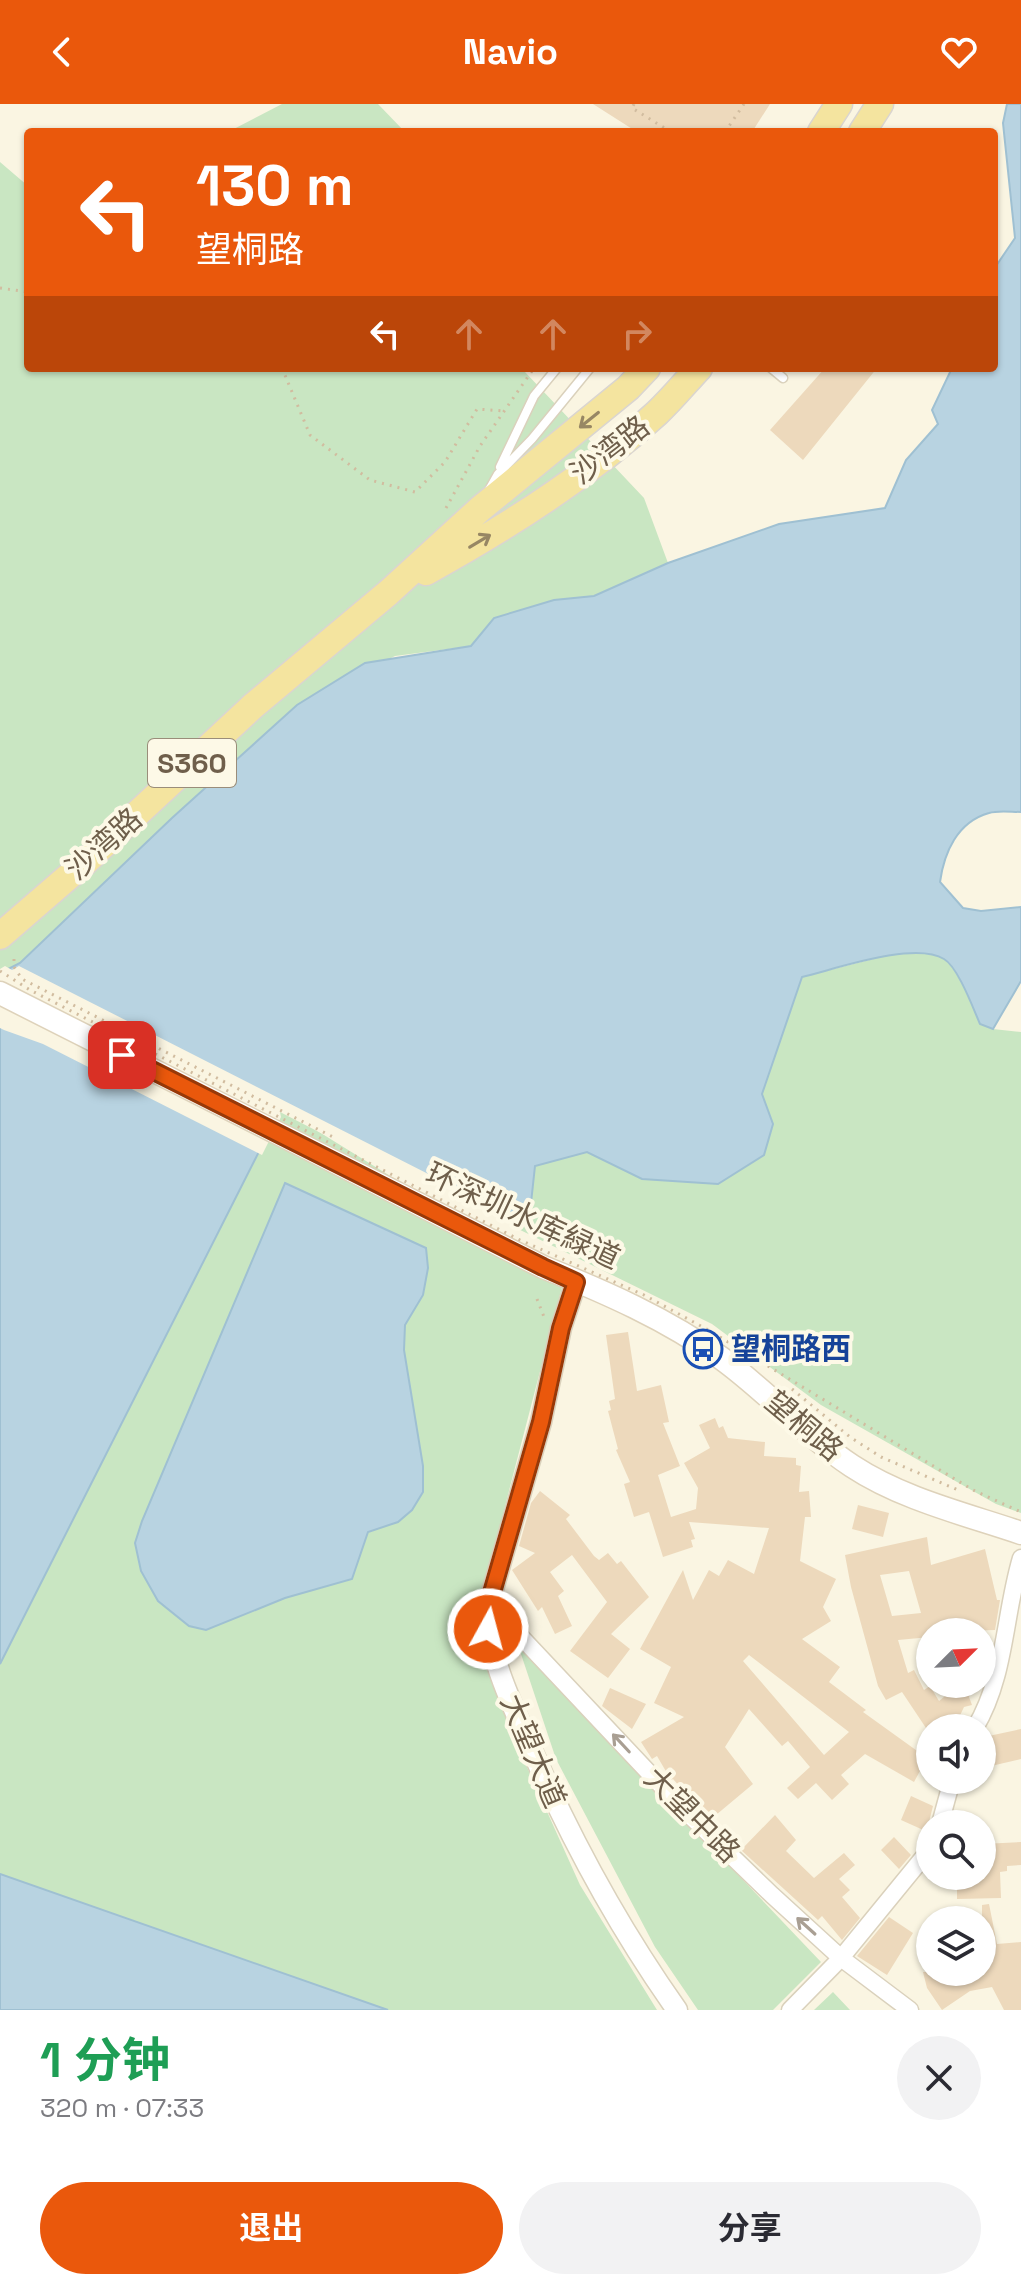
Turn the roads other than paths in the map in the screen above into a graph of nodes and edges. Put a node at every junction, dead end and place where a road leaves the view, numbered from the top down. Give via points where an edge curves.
1 (839, 104) edge
2 (880, 104) edge
3 (824, 128) edge
4 (865, 128) edge
5 (554, 372) edge
6 (587, 372) edge
7 (643, 372) edge
8 (695, 372) edge
9 (776, 372) edge
10 (783, 378) dead end
11 (545, 457) junction
12 (498, 474) junction
13 (566, 485) junction
14 (480, 509) junction
15 (388, 593) junction
16 (7, 948) edge
17 (11, 990) edge
18 (576, 1282) junction
19 (1021, 1533) edge
20 (1021, 1558) edge
21 (489, 1603) junction
22 (983, 1714) edge
23 (916, 1866) edge
24 (841, 1958) junction
25 (677, 2010) edge
26 (790, 2010) edge
27 (910, 2010) edge

1 - 3 main road
2 - 4 main road
5 - 12 lane via 534,396
6 - 12 lane
7 -> 11 main road, 沙湾路 / S360
8 - 13 main road, 沙湾路 / S360 via 659,412
9 - 10 lane
11 - 13 main road
11 - 14 main road, 沙湾路 / S360
12 - 14 lane
15 -> 13 main road, 沙湾路 / S360
14 - 15 main road, 沙湾路 / S360
15 - 16 main road, 沙湾路 / S360 via 253,706 82,865
17 - 18 main road, 望桐路
18 - 19 main road, 望桐路 via 665,1322 720,1358 825,1447 873,1478
18 - 21 street, 大望大道
20 - 22 street via 1000,1668
24 -> 21 street, 大望中路 via 684,1810
21 - 25 street, 大望大道 via 495,1661 565,1825 646,1967
23 - 24 street
24 - 26 street
24 - 27 street, 大望中路

